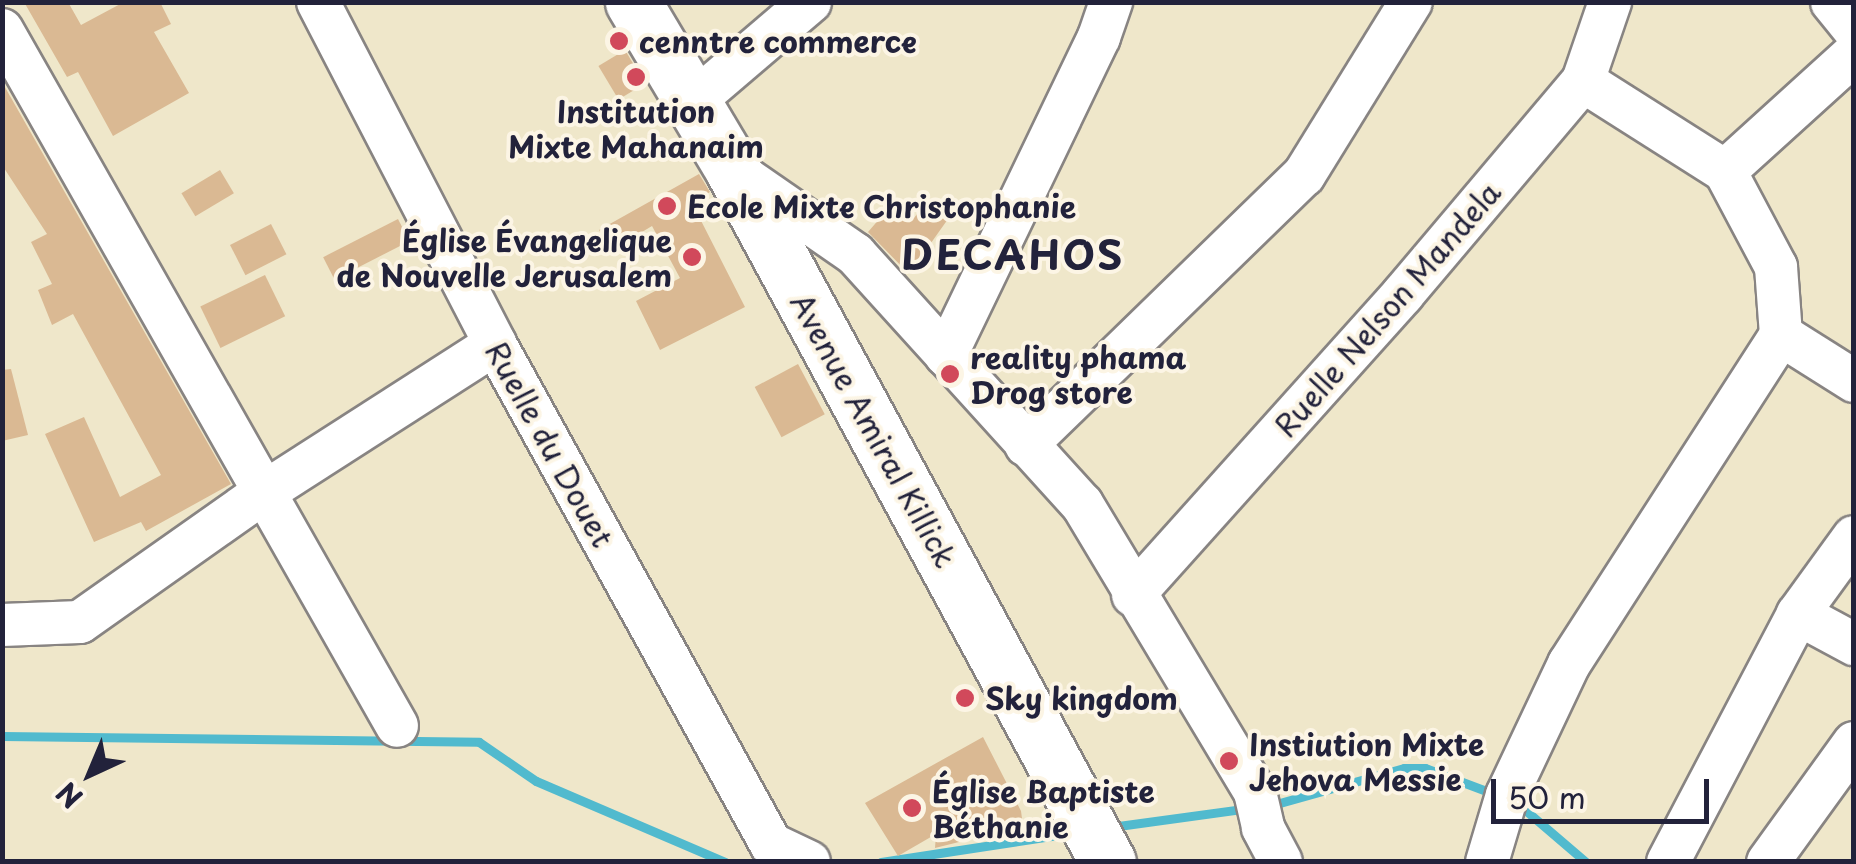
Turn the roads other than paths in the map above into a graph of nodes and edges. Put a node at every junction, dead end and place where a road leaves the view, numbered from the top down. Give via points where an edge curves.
1 (318, 2) edge
2 (632, 2) edge
3 (810, 2) edge
4 (1111, 2) edge
5 (1411, 2) edge
6 (1610, 2) edge
7 (1832, 2) edge
8 (1854, 29) edge
9 (2, 30) edge
10 (1854, 54) edge
11 (1583, 81) junction
12 (694, 102) junction
13 (732, 170) junction
14 (1726, 170) junction
15 (1780, 336) junction
16 (495, 344) junction
17 (946, 355) junction
18 (1854, 381) edge
19 (1026, 445) junction
20 (263, 493) junction
21 (1854, 537) edge
22 (1133, 595) junction
23 (1798, 614) junction
24 (2, 626) edge
25 (1854, 644) edge
26 (396, 726) dead end
27 (1854, 744) edge
28 (1266, 827) edge
29 (1107, 861) edge
30 (809, 862) edge
31 (1487, 862) edge
32 (1668, 862) edge
33 (1768, 862) edge

1 - 16 street, Ruelle du Douet
2 - 12 main road, Avenue Amiral Killick
3 - 12 street
4 - 17 street
5 - 19 street via 1304,176
6 - 11 street, Ruelle Nelson Mandela
7 - 8 street
9 - 20 street
10 - 14 street
11 - 14 street
11 - 22 street, Ruelle Nelson Mandela
12 - 13 main road, Avenue Amiral Killick
13 - 17 street via 855,254
13 - 29 main road, Avenue Amiral Killick
14 - 15 street via 1776,267
15 - 18 street
15 - 31 street via 1569,664 1502,807
16 - 20 street
16 - 30 street, Ruelle du Douet via 770,844
17 - 19 street
19 - 22 street via 1082,504
20 - 24 street via 80,622
20 - 26 street
21 - 23 street
22 - 28 street
23 - 25 street
23 - 32 street
27 - 33 street

